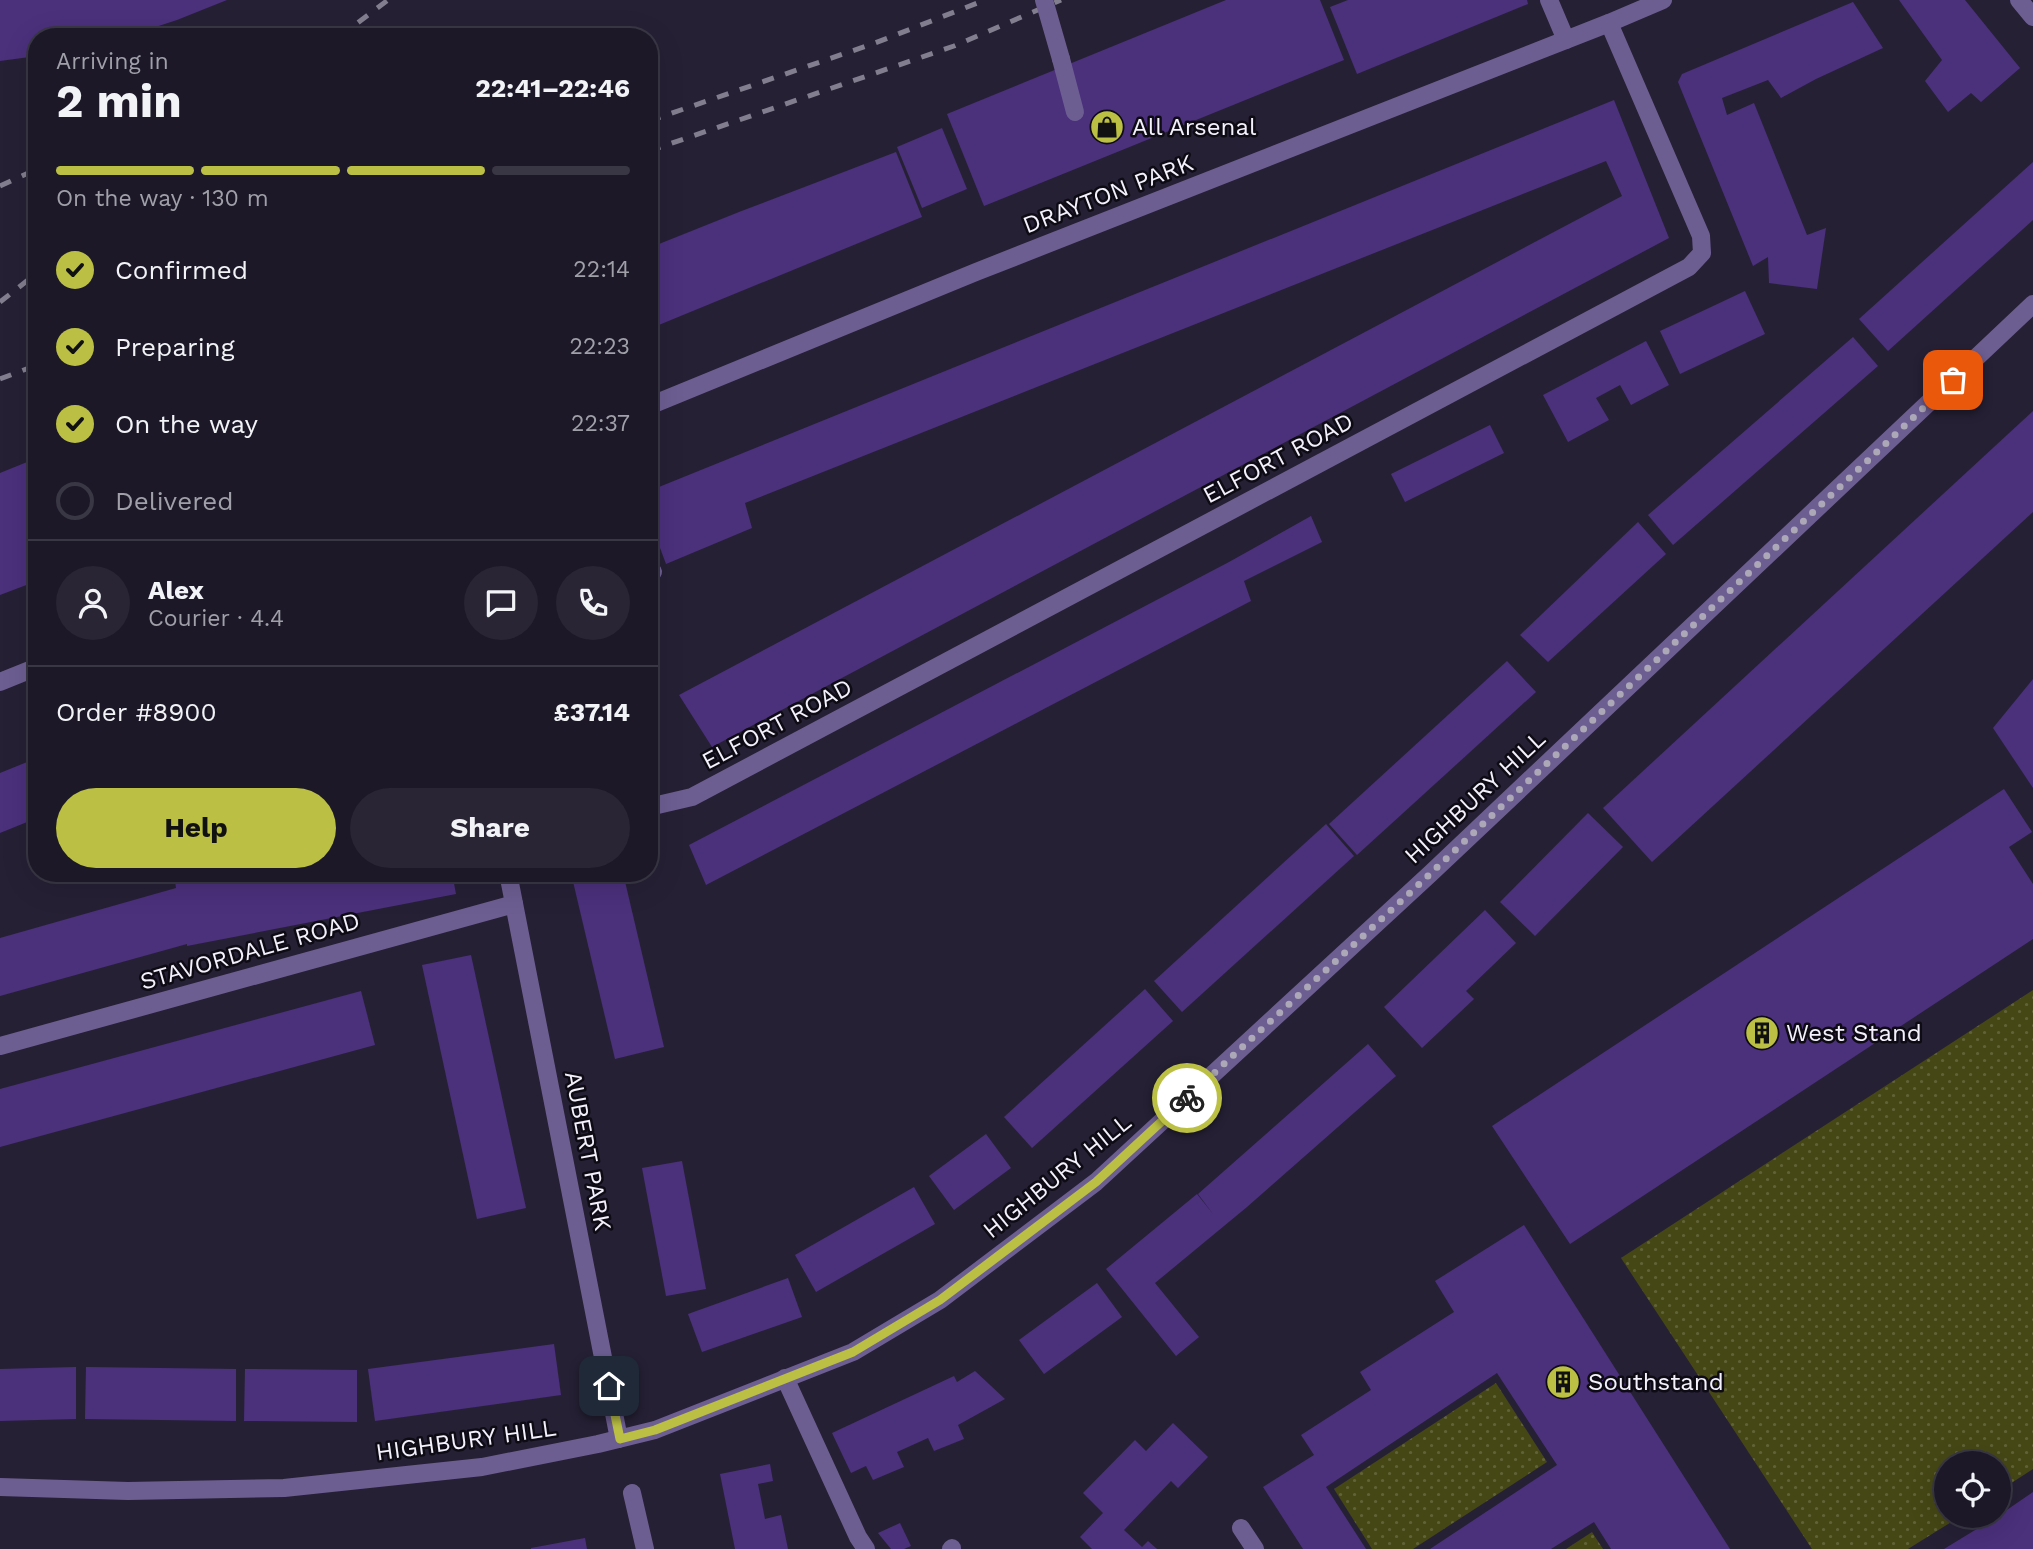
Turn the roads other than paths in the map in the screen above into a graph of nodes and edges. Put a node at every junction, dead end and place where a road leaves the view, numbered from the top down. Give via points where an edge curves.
1 (1044, 0) edge
2 (1549, 0) edge
3 (1663, 0) edge
4 (2019, 0) edge
5 (2033, 17) edge
6 (1609, 23) junction
7 (1566, 40) junction
8 (1075, 113) dead end
9 (2033, 304) edge
10 (658, 402) edge
11 (28, 671) edge
12 (0, 682) edge
13 (658, 805) edge
14 (510, 882) edge
15 (514, 904) junction
16 (0, 1046) edge
17 (785, 1378) junction
18 (620, 1439) junction
19 (0, 1487) edge
20 (632, 1493) dead end
21 (1241, 1528) dead end
22 (645, 1549) edge
23 (866, 1549) edge
24 (1255, 1549) edge

1 - 8 street, bridge
2 - 7 street
3 - 6 street, DRAYTON PARK
4 - 5 street
6 - 7 street, DRAYTON PARK
6 - 13 street, ELFORT ROAD via 1701,236 1702,253 1689,267 692,797
7 - 10 street, DRAYTON PARK
9 - 17 street, HIGHBURY HILL via 1096,1182 940,1300 853,1352
11 - 12 street
14 - 15 street, AUBERT PARK
15 - 16 street, STAVORDALE ROAD
15 - 18 street, AUBERT PARK
17 - 18 street, HIGHBURY HILL via 655,1430
17 - 23 street
18 - 19 street, HIGHBURY HILL via 482,1468 284,1488 128,1491
20 - 22 street
21 - 24 street

